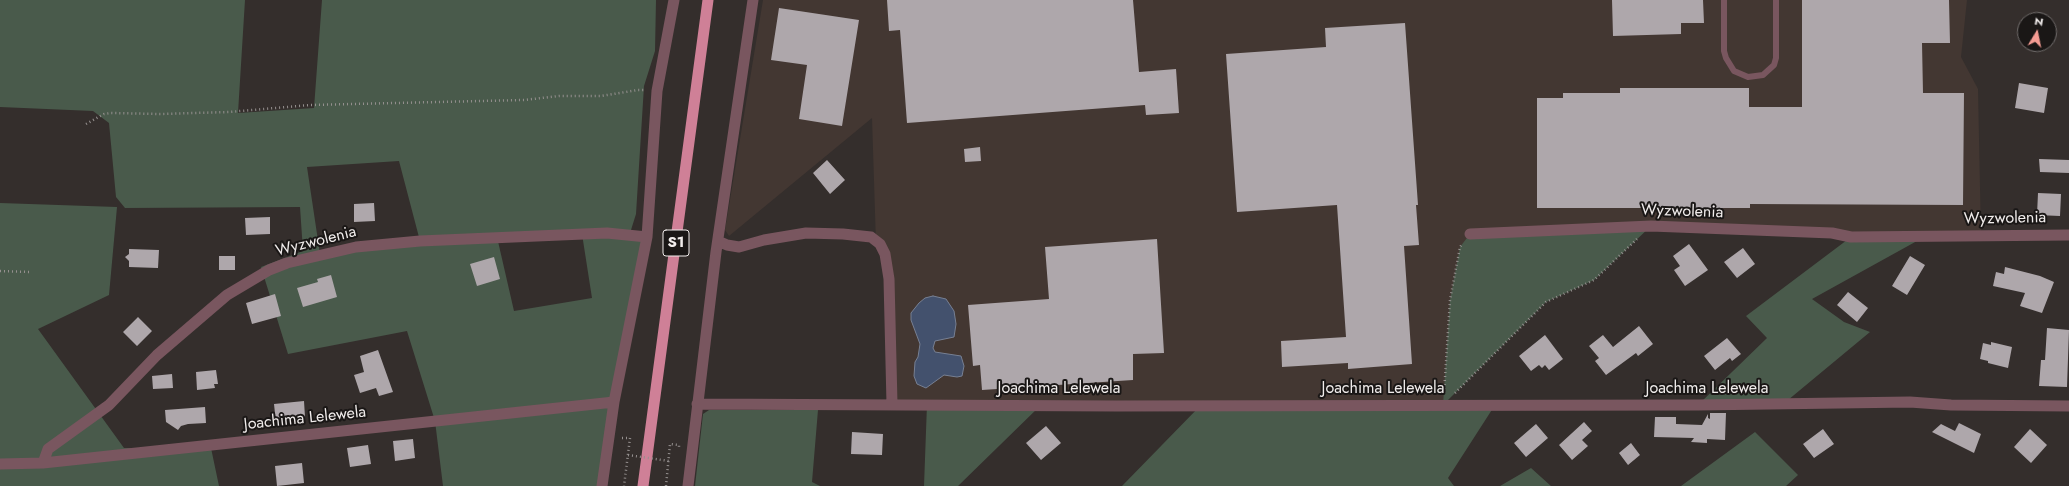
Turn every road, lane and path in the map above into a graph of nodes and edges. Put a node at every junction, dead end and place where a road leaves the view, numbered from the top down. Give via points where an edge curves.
1 (674, 0) edge
2 (708, 0) edge
3 (754, 0) edge
4 (1724, 0) edge
5 (1776, 0) edge
6 (657, 91) junction
7 (86, 124) dead end
8 (1651, 226) junction
9 (1470, 234) joint
10 (2069, 235) edge
11 (646, 237) junction
12 (718, 241) junction
13 (0, 271) edge
14 (30, 272) dead end
15 (614, 402) junction
16 (697, 404) junction
17 (892, 404) junction
18 (1443, 405) junction
19 (2069, 406) edge
20 (621, 443) dead end
21 (679, 451) dead end
22 (628, 455) junction
23 (669, 461) junction
24 (43, 463) junction
25 (0, 464) edge
26 (602, 486) edge
27 (624, 486) edge
28 (643, 486) edge
29 (666, 486) edge
30 (688, 486) edge

1 - 6 street
2 - 28 highway, S1
3 - 12 street
4 - 5 lane via 1726,58 1734,71 1748,77 1763,75 1774,65
6 - 7 path via 638,90 601,96 559,96 524,100 310,105 229,112 111,113
6 - 11 street
8 - 9 street, Wyzwolenia
8 - 10 street, Wyzwolenia via 1832,233 1851,238
8 - 18 path via 1594,280 1546,302
9 - 18 path via 1460,247 1450,300
11 - 15 street
11 - 24 street, Wyzwolenia via 607,233 420,241 356,247 269,270 227,296 157,355 109,405 48,449
12 - 16 street
12 - 17 street via 739,247 806,233 871,236 880,244 885,254 889,279
13 - 14 path
15 - 24 street, Joachima Lelewela
15 - 26 street
16 - 17 street, Joachima Lelewela
16 - 30 street
17 - 18 street, Joachima Lelewela
18 - 19 street, Joachima Lelewela via 1782,405 1910,402
20 - 22 path via 622,437 630,438
21 - 23 path via 679,445 670,444
22 - 23 path, bridge
22 - 27 path
23 - 29 path
24 - 25 street, Joachima Lelewela

